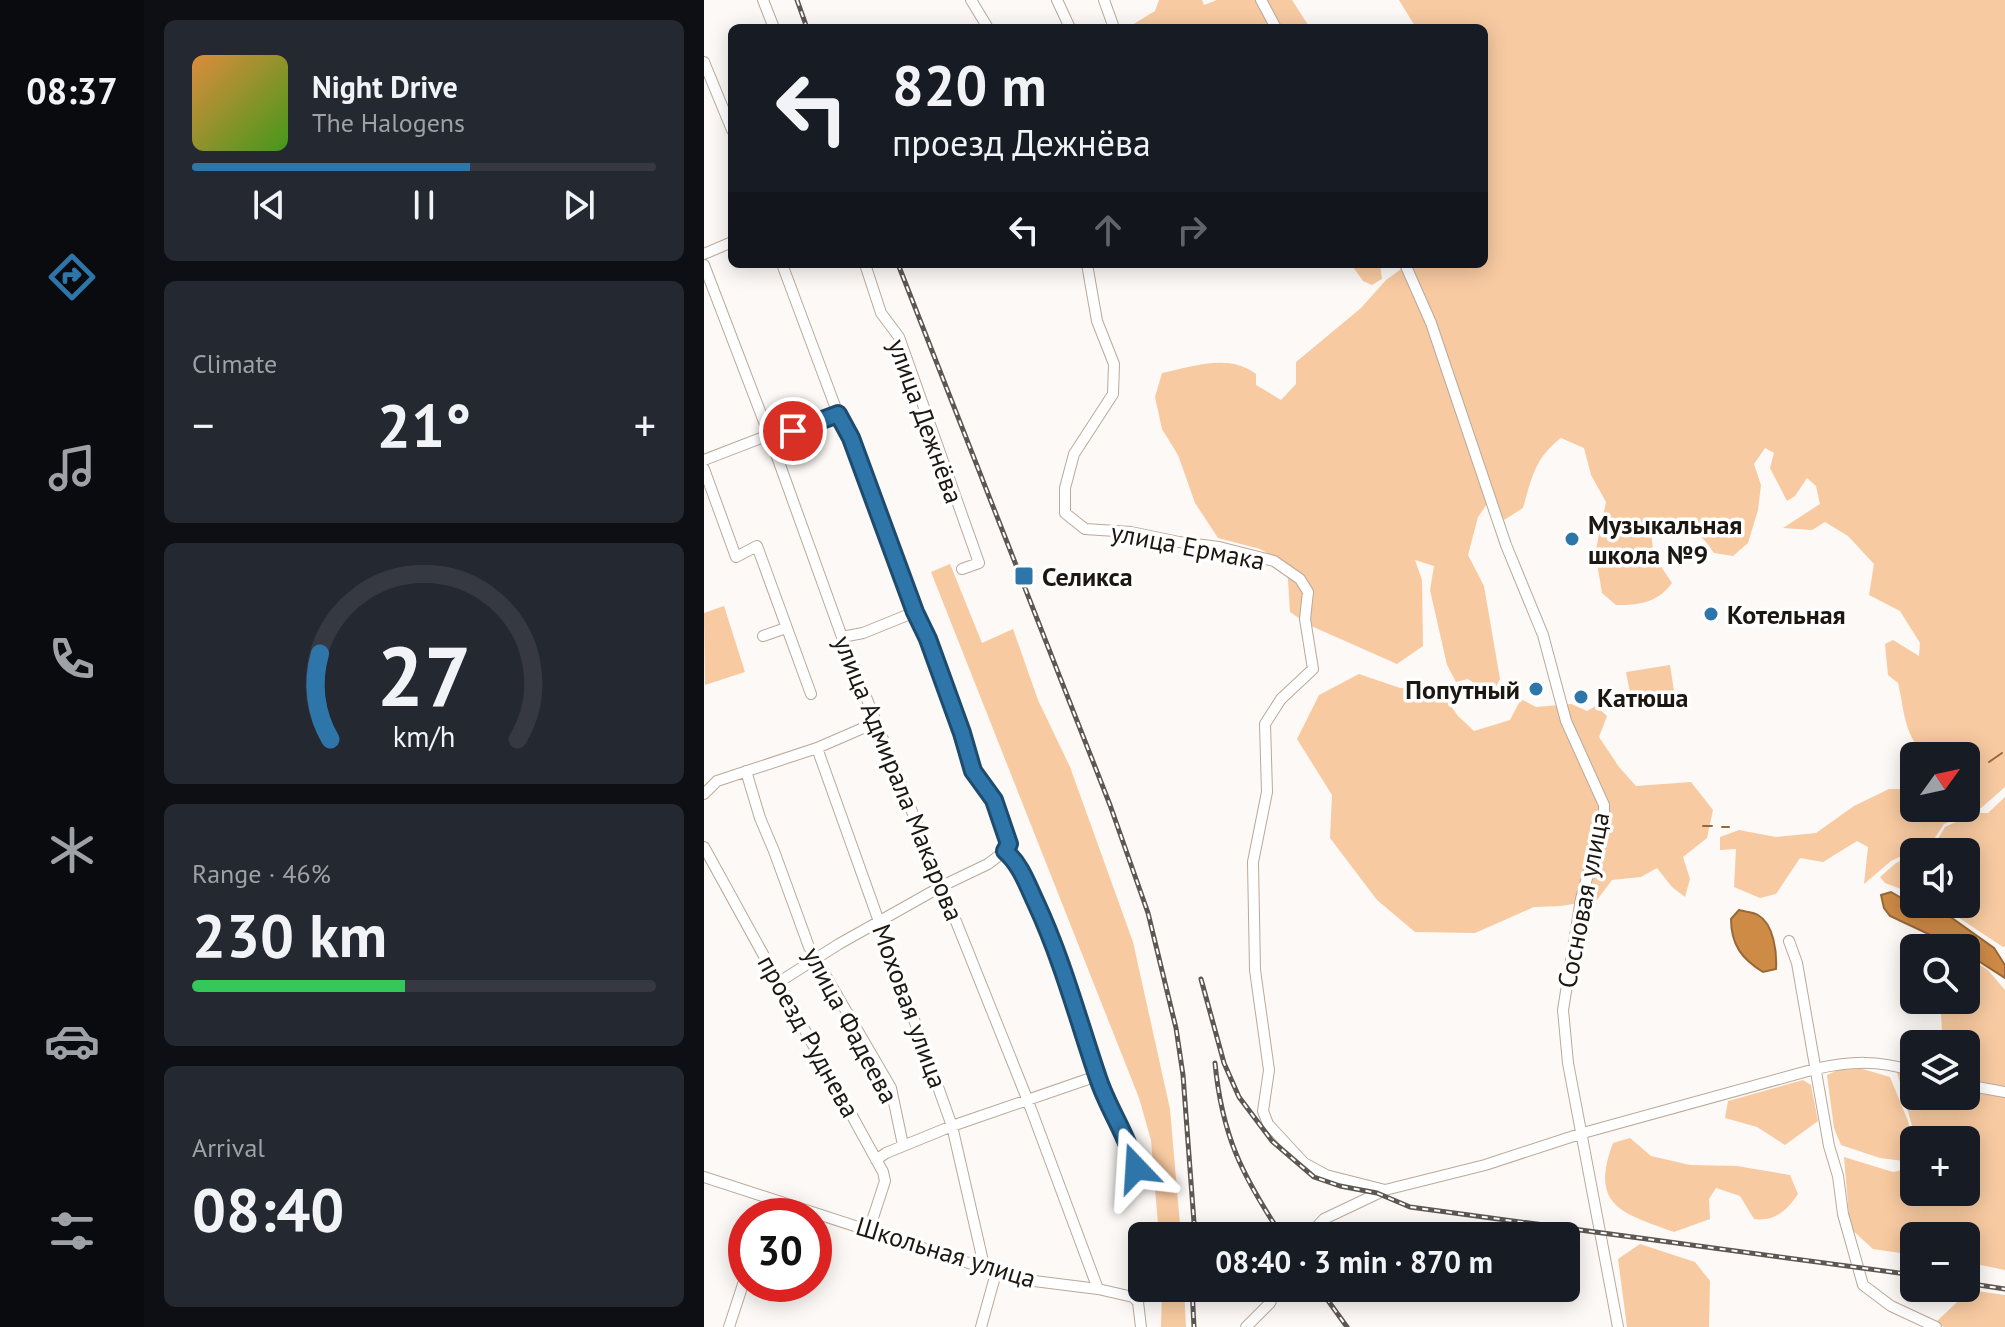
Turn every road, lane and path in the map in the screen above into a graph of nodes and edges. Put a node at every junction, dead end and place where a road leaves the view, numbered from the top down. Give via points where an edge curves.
1 (763, 0) edge
2 (971, 0) edge
3 (1057, 0) edge
4 (1104, 0) edge
5 (1261, 0) edge
6 (772, 24) edge
7 (986, 24) edge
8 (1068, 24) edge
9 (1113, 24) edge
10 (1274, 24) edge
11 (704, 62) edge
12 (728, 120) edge
13 (728, 244) edge
14 (704, 254) edge
15 (704, 265) edge
16 (783, 268) edge
17 (866, 268) edge
18 (1088, 268) edge
19 (1407, 268) edge
20 (838, 414) junction
21 (770, 437) junction
22 (704, 460) edge
23 (704, 469) edge
24 (962, 569) dead end
25 (915, 612) junction
26 (786, 628) junction
27 (763, 636) dead end
28 (842, 637) junction
29 (811, 694) dead end
30 (877, 722) junction
31 (817, 748) junction
32 (746, 771) junction
33 (704, 794) edge
34 (704, 847) edge
35 (1005, 851) junction
36 (942, 886) junction
37 (879, 921) junction
38 (1789, 941) dead end
39 (814, 959) junction
40 (779, 982) junction
41 (1900, 1067) edge
42 (1815, 1069) junction
43 (1097, 1076) junction
44 (1980, 1088) edge
45 (2005, 1092) edge
46 (1028, 1101) junction
47 (952, 1126) junction
48 (1583, 1133) junction
49 (903, 1145) junction
50 (876, 1160) junction
51 (1136, 1168) dead end
52 (704, 1177) edge
53 (1385, 1190) junction
54 (768, 1198) edge
55 (832, 1218) edge
56 (1321, 1222) edge
57 (869, 1230) junction
58 (990, 1271) junction
59 (1098, 1289) junction
60 (737, 1302) edge
61 (1270, 1302) edge
62 (729, 1327) edge
63 (981, 1327) edge
64 (1141, 1327) edge
65 (1246, 1327) edge
66 (1618, 1327) edge
67 (1936, 1327) edge

1 - 6 street
2 - 7 street
3 - 8 street
4 - 9 street
5 - 10 street
11 - 12 street
13 - 14 street
15 - 21 street, улица Адмирала Макарова
16 - 20 street
17 - 24 street, улица Дежнёва via 881,313 899,337 979,563
18 - 53 street, улица Ермака via 1097,321 1114,364 1113,394 1074,454 1065,513 1085,529 1131,532 1274,561 1300,579 1308,592 1305,619 1313,669 1281,699 1265,724 1267,792 1253,862 1255,970 1269,1070 1263,1111 1268,1124 1304,1163 1326,1175
19 - 48 street, Сосновая улица via 1543,635 1566,721 1604,805 1581,899 1563,1010
20 - 21 street
20 - 25 street
21 - 22 street
21 - 28 street, улица Адмирала Макарова
23 - 26 street via 736,557 757,546
25 - 28 street
25 - 35 street via 973,771 990,793 1005,831
26 - 27 street
26 - 29 street
28 - 30 street, улица Адмирала Макарова
30 - 31 street
30 - 36 street, улица Адмирала Макарова
31 - 32 street
31 - 37 street, Моховая улица
32 - 33 street via 717,781
32 - 39 street, улица Фадеева
34 - 40 street, проезд Руднева
35 - 36 street
35 - 43 street via 1017,861 1049,931
36 - 37 street
36 - 46 street, улица Адмирала Макарова
37 - 39 street
37 - 47 street, Моховая улица
38 - 42 street
39 - 40 street
39 - 49 street, улица Фадеева via 891,1088
40 - 50 street, проезд Руднева
41 - 42 street via 1853,1061
42 - 48 street
42 - 67 street via 1843,1214 1863,1285 1891,1306
43 - 46 street
43 - 51 street
44 - 45 street
46 - 47 street
46 - 59 street, улица Адмирала Макарова
47 - 49 street
47 - 58 street, Моховая улица
48 - 53 street
48 - 66 street, Сосновая улица
49 - 50 street
50 - 57 street, проезд Руднева via 885,1181
52 - 54 street, Школьная улица
53 - 56 street
55 - 57 street, Школьная улица
57 - 58 street, Школьная улица
58 - 59 street, Школьная улица
58 - 63 street
59 - 64 street, Школьная улица via 1133,1297
60 - 62 street
61 - 65 street

